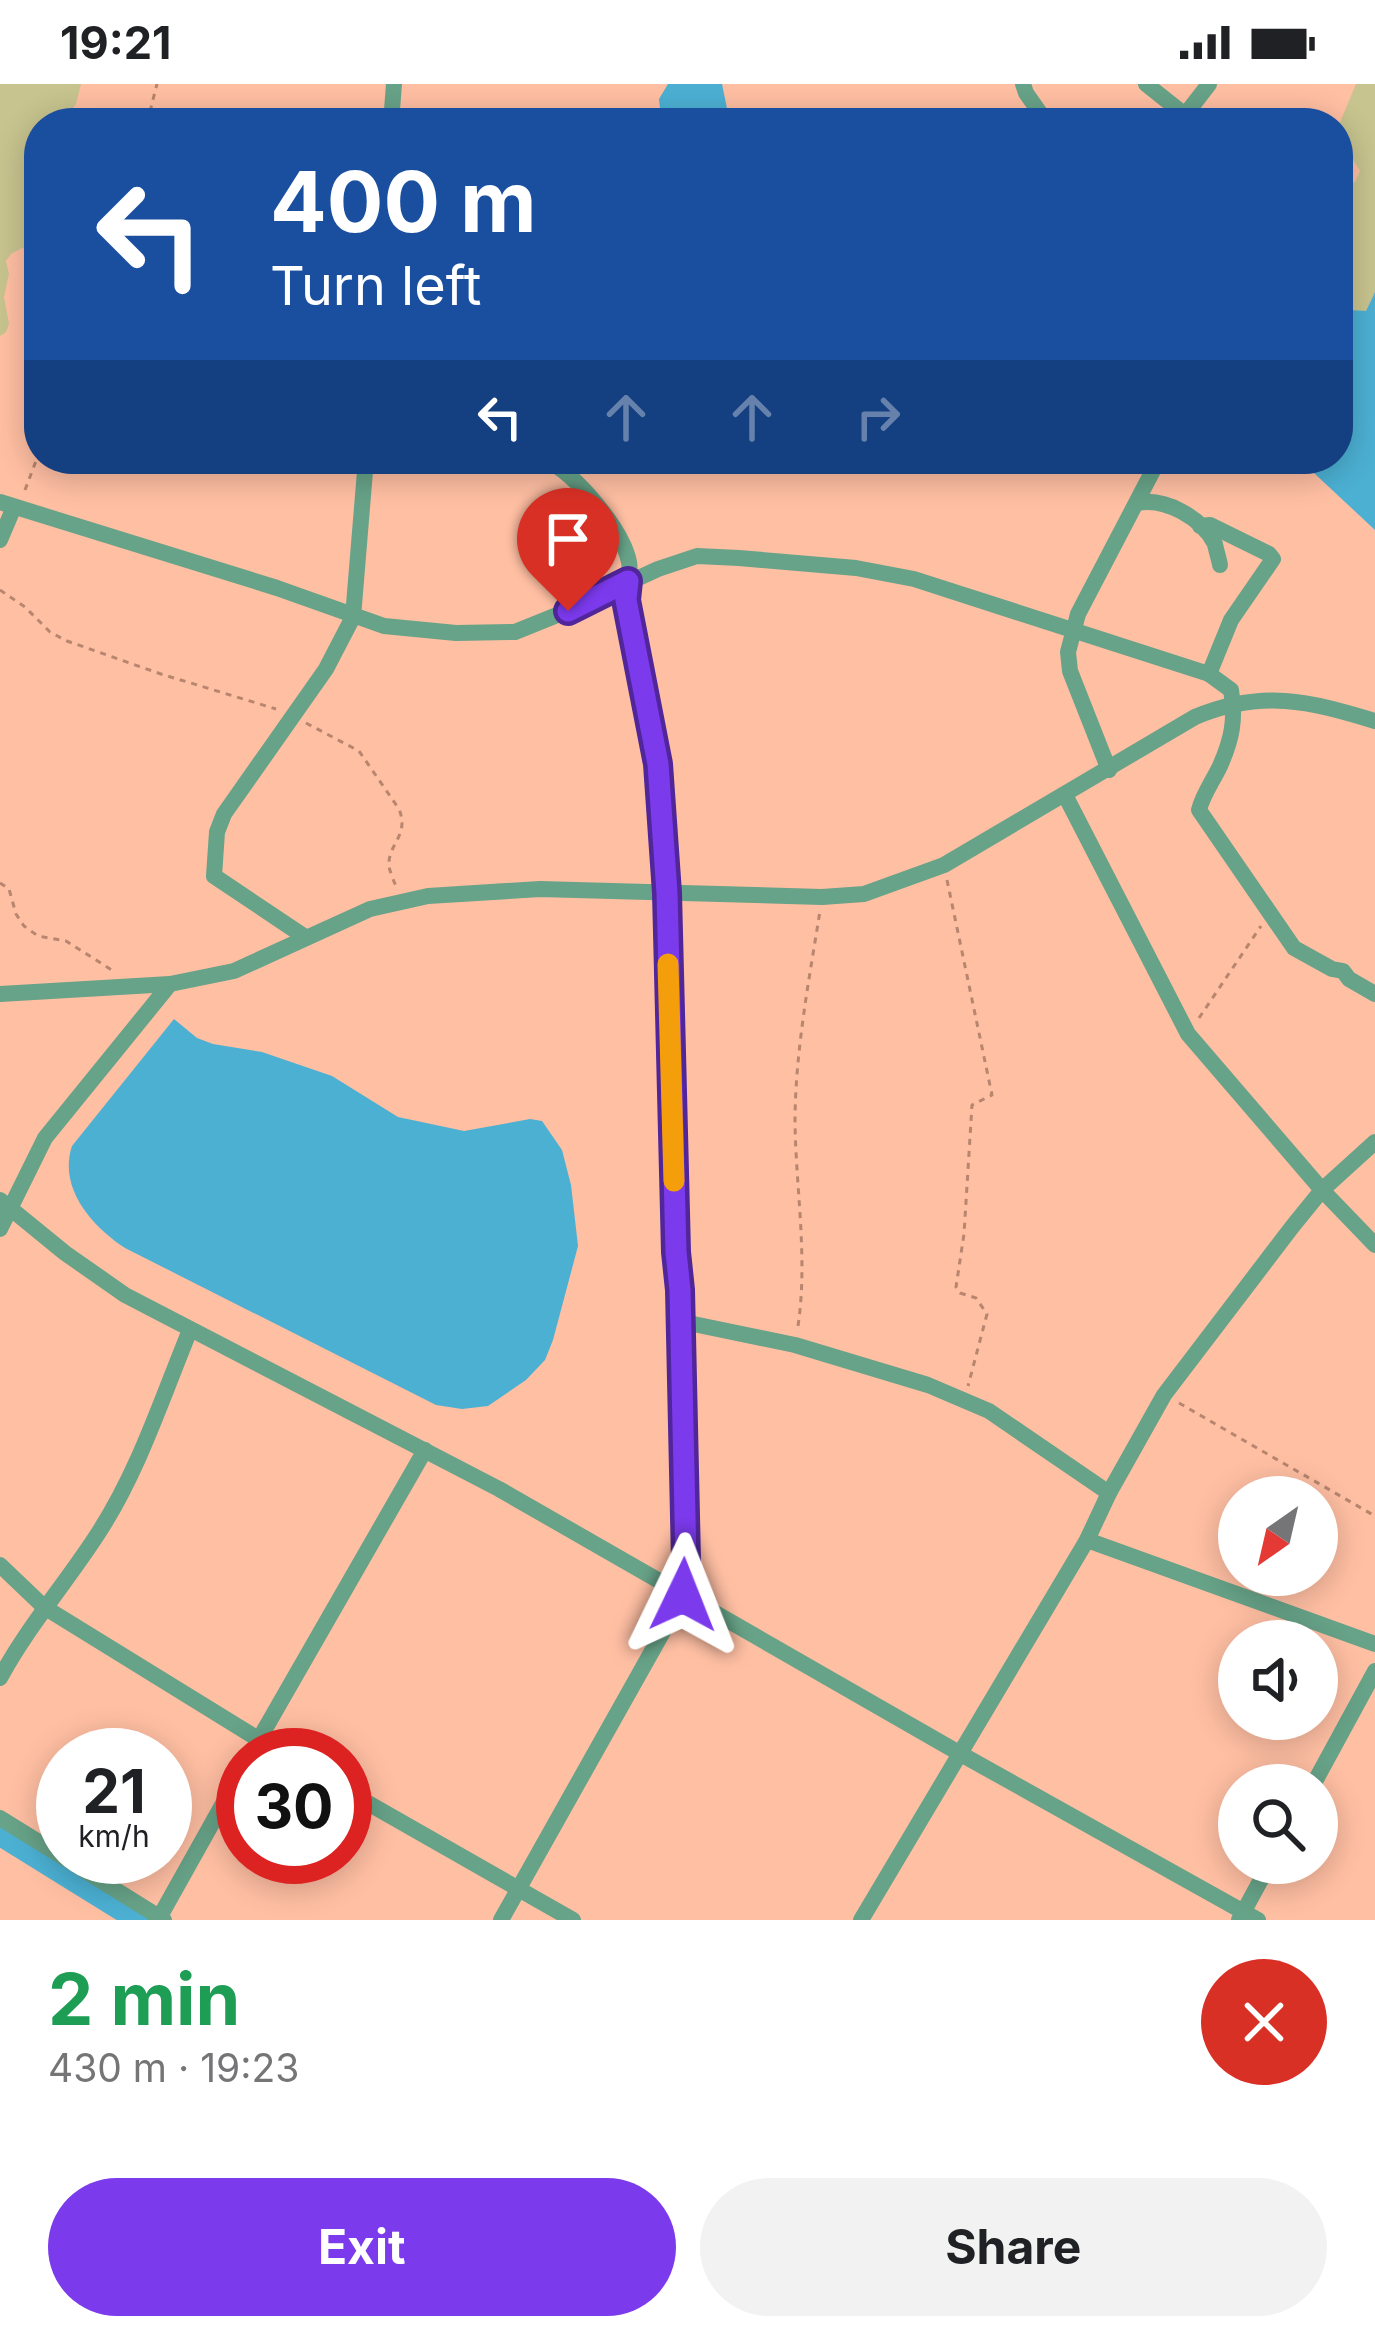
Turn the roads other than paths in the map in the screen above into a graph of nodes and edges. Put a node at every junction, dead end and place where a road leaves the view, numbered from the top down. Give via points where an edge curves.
1 (1146, 84) edge
2 (1209, 84) edge
3 (1171, 108) edge
4 (1190, 108) edge
5 (365, 474) edge
6 (566, 474) edge
7 (1152, 474) edge
8 (1136, 503) junction
9 (11, 506) edge
10 (1200, 526) junction
11 (0, 540) edge
12 (1220, 565) dead end
13 (628, 581) junction
14 (353, 617) junction
15 (1073, 631) junction
16 (1209, 674) junction
17 (1233, 703) junction
18 (1375, 721) edge
19 (1108, 770) junction
20 (1065, 796) junction
21 (667, 893) junction
22 (304, 938) junction
23 (170, 984) junction
24 (0, 994) edge
25 (1375, 994) edge
26 (1375, 1142) edge
27 (1322, 1190) junction
28 (5, 1204) edge
29 (0, 1229) edge
30 (1375, 1245) edge
31 (679, 1321) junction
32 (190, 1330) junction
33 (425, 1450) junction
34 (1109, 1492) junction
35 (1087, 1540) junction
36 (0, 1565) edge
37 (683, 1595) junction
38 (44, 1607) junction
39 (1375, 1644) edge
40 (1375, 1672) edge
41 (0, 1678) edge
42 (224, 1728) edge
43 (265, 1728) edge
44 (959, 1753) junction
45 (1325, 1764) edge
46 (372, 1805) edge
47 (0, 1818) edge
48 (216, 1818) edge
49 (36, 1840) edge
50 (106, 1884) edge
51 (1261, 1884) edge
52 (518, 1888) junction
53 (1247, 1917) edge
54 (161, 1919) edge
55 (501, 1920) edge
56 (573, 1920) edge
57 (861, 1920) edge

1 - 3 street
2 - 4 street
5 - 14 street
6 - 13 street via 611,524 630,562
7 - 8 street
8 - 10 street via 1161,502
8 - 15 street
9 - 11 street
9 - 14 street
10 - 12 street
10 - 16 street via 1273,559 1231,620
13 - 14 street via 515,632 456,633
13 - 15 street via 697,556 856,568
13 - 21 street via 658,764
14 - 22 street via 218,832 214,876
15 - 16 street
15 - 19 street via 1070,671
16 - 17 street via 1231,690
17 - 18 street via 1315,703
17 - 19 street
17 - 25 street via 1221,765 1199,810 1294,948
19 - 20 street
20 - 21 street via 944,865 864,894
20 - 27 street via 1188,1034
21 - 22 street via 522,889 401,900
21 - 31 street
22 - 23 street via 234,971
23 - 24 street
23 - 28 street via 45,1138
26 - 27 street
27 - 30 street
27 - 34 street via 1164,1395
28 - 29 street
28 - 32 street via 124,1295
31 - 34 street via 928,1384 989,1412
31 - 37 street
32 - 33 street
32 - 38 street via 127,1483
33 - 37 street
33 - 43 street
34 - 35 street
35 - 39 street
35 - 44 street
36 - 38 street
37 - 44 street
37 - 52 street
38 - 41 street
38 - 42 street
40 - 45 street
44 - 53 street
44 - 57 street
46 - 52 street
47 - 49 street
48 - 54 street
50 - 54 street
51 - 53 street
52 - 55 street
52 - 56 street

